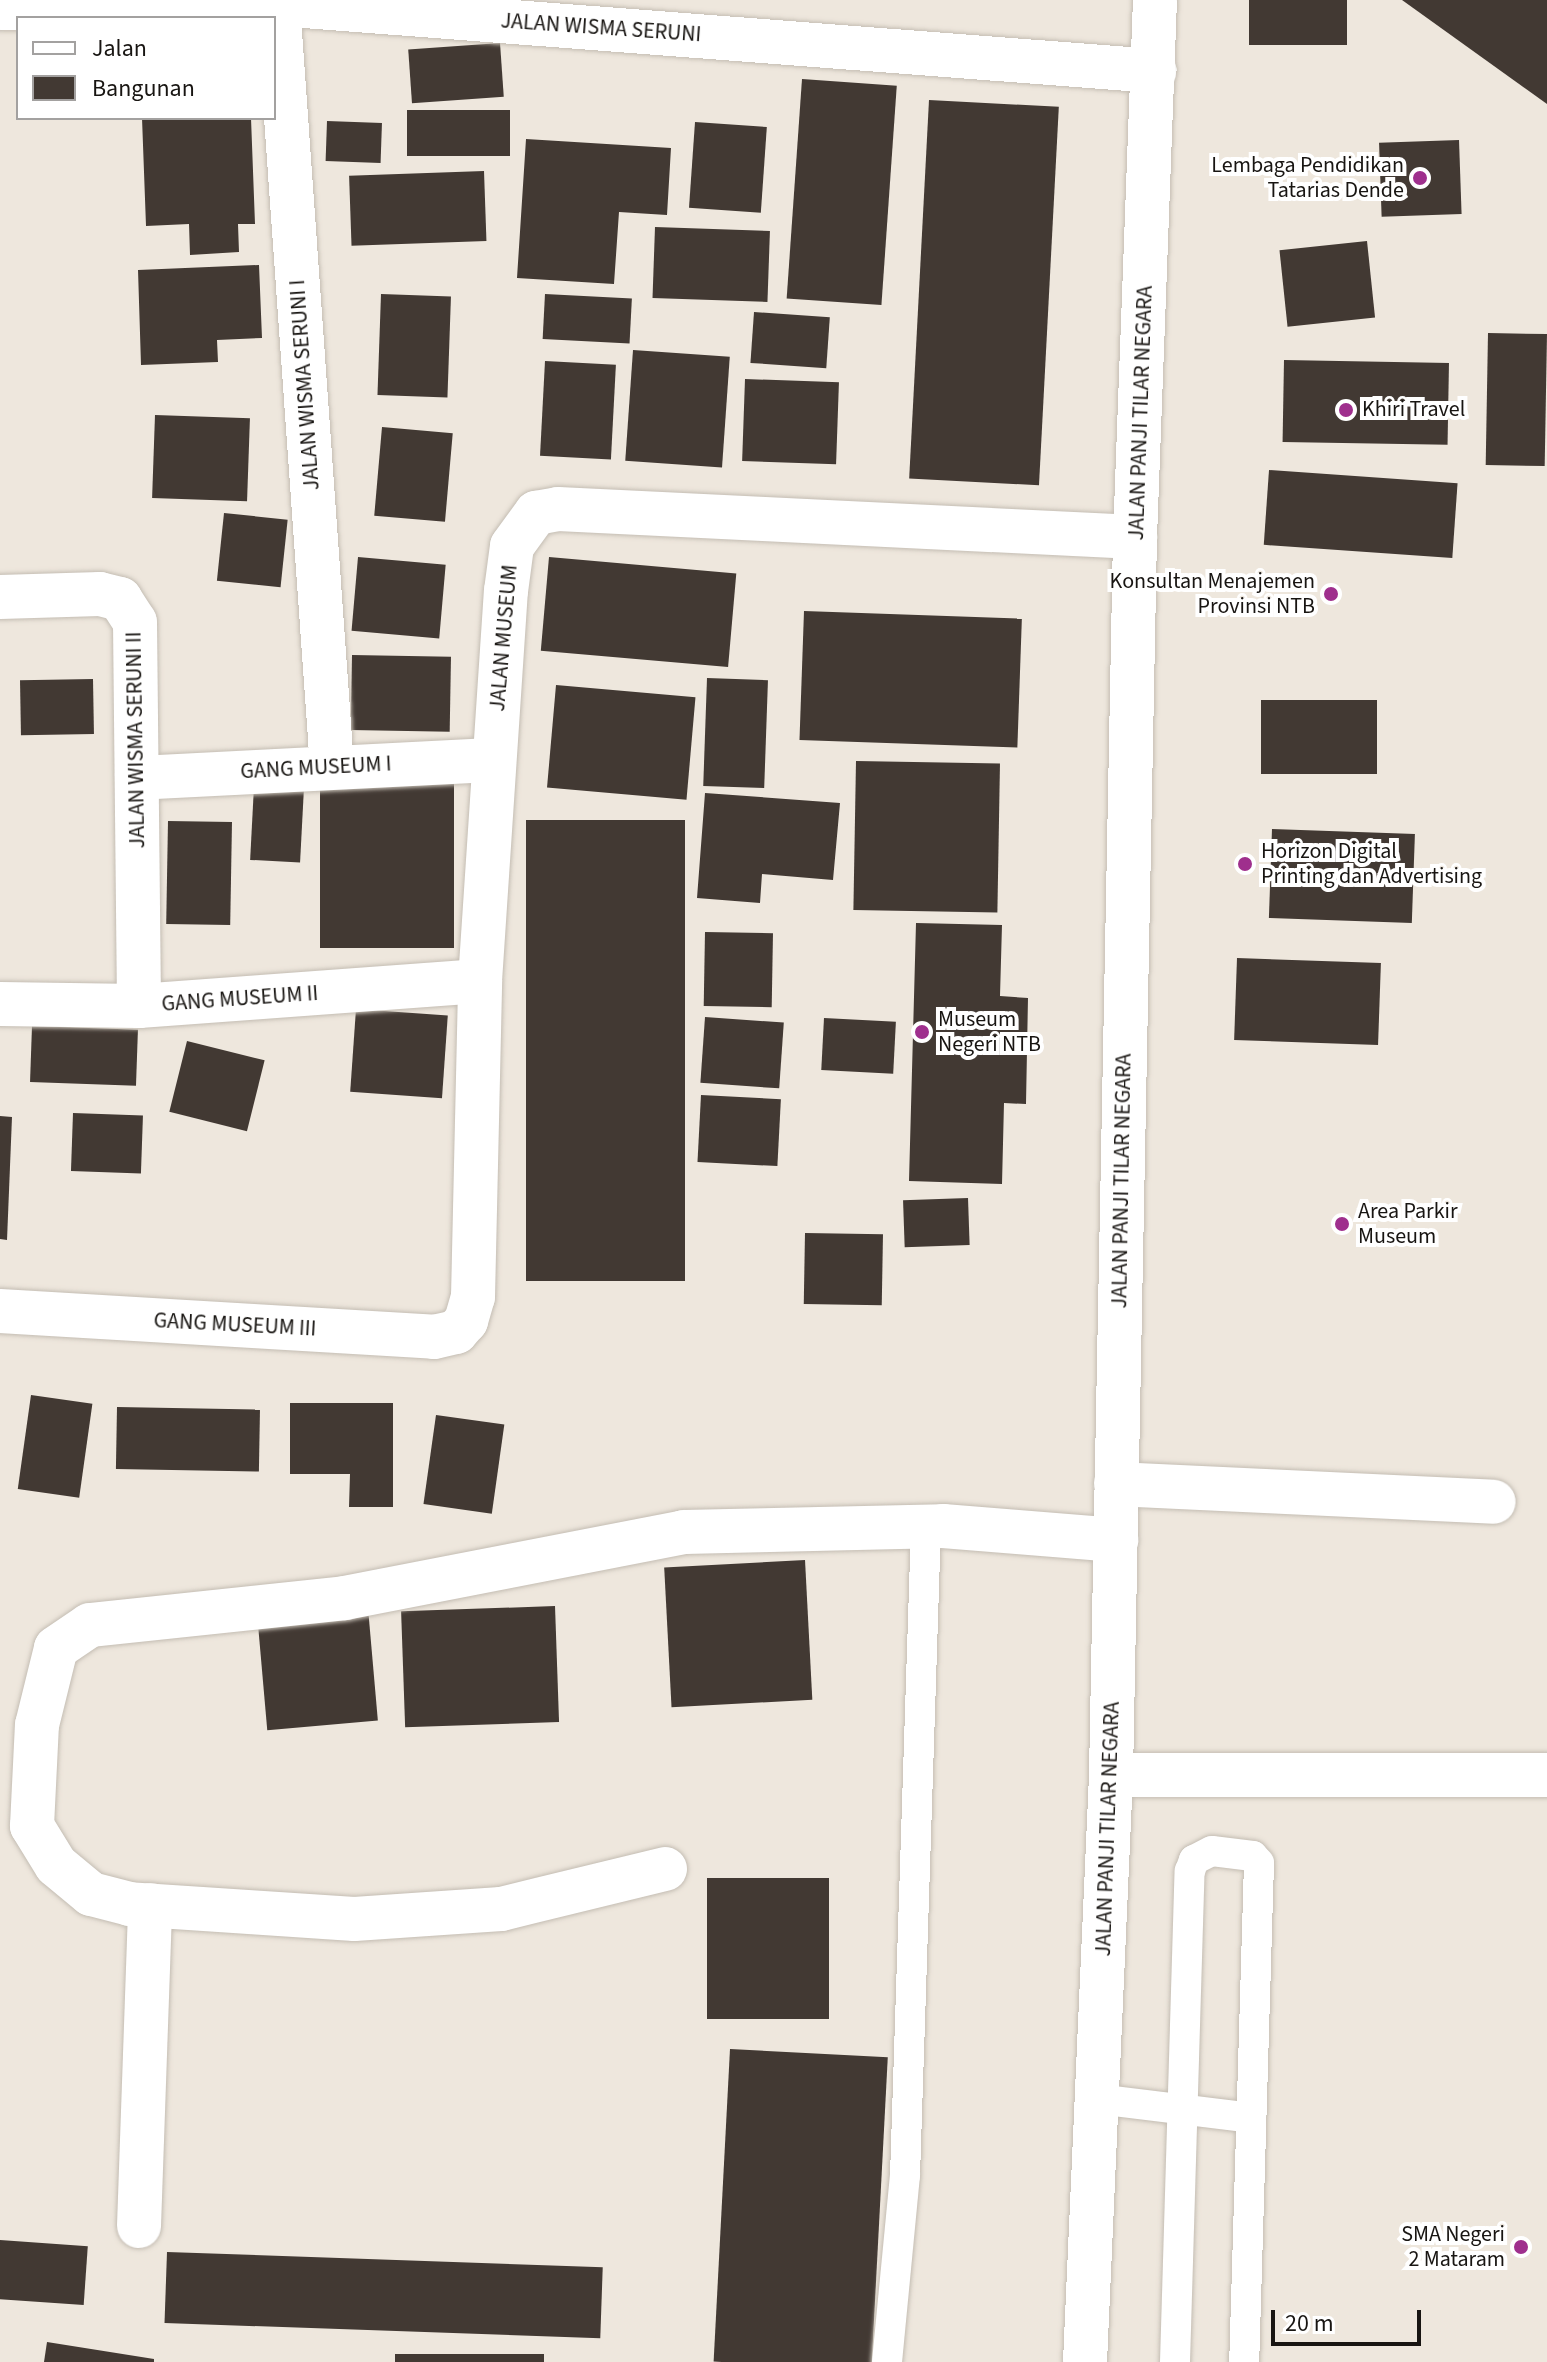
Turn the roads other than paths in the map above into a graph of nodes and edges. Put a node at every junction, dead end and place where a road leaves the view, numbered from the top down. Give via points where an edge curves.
1 (1155, 0) edge
2 (278, 4) junction
3 (0, 8) edge
4 (1154, 71) junction
5 (1135, 537) junction
6 (0, 597) edge
7 (494, 760) junction
8 (332, 766) junction
9 (137, 778) junction
10 (480, 981) junction
11 (0, 1004) edge
12 (139, 1006) junction
13 (0, 1311) edge
14 (466, 1321) joint
15 (1116, 1484) junction
16 (1494, 1502) dead end
17 (926, 1526) junction
18 (1116, 1540) junction
19 (1111, 1775) junction
20 (1547, 1775) edge
21 (665, 1869) dead end
22 (150, 1905) junction
23 (1097, 2099) junction
24 (1181, 2109) junction
25 (1251, 2118) junction
26 (139, 2226) dead end
27 (887, 2362) edge
28 (1085, 2362) edge
29 (1175, 2362) edge
30 (1244, 2362) edge

1 - 4 street, JALAN PANJI TILAR NEGARA
2 - 3 street, JALAN WISMA SERUNI
2 - 4 street, JALAN WISMA SERUNI
2 - 8 street, JALAN WISMA SERUNI I
4 - 5 street, JALAN PANJI TILAR NEGARA
5 - 7 street, JALAN MUSEUM via 558,509 536,513 512,546
5 - 15 street, JALAN PANJI TILAR NEGARA
6 - 9 street, JALAN WISMA SERUNI II via 100,594 120,599 128,609 135,622
7 - 8 street, GANG MUSEUM I
7 - 10 street, JALAN MUSEUM
8 - 9 street, GANG MUSEUM I
9 - 12 street, JALAN WISMA SERUNI II
10 - 12 street, GANG MUSEUM II
10 - 14 street, JALAN MUSEUM via 473,1297
11 - 12 street, GANG MUSEUM II
13 - 14 street, GANG MUSEUM III via 434,1337 456,1332
15 - 16 street
15 - 18 street, JALAN PANJI TILAR NEGARA
17 - 18 street
17 - 22 street via 684,1532 345,1598 90,1625 56,1648 37,1725 32,1826 56,1865 91,1894
17 - 27 lane via 905,2176
18 - 19 street, JALAN PANJI TILAR NEGARA
19 - 20 street
19 - 23 street, JALAN PANJI TILAR NEGARA
21 - 22 street via 501,1909 354,1919
22 - 26 street
23 - 24 lane
23 - 28 street, JALAN PANJI TILAR NEGARA
24 - 25 lane
24 - 25 lane via 1190,1871 1194,1860 1212,1851 1232,1852 1253,1856 1259,1863
24 - 29 lane
25 - 30 lane

